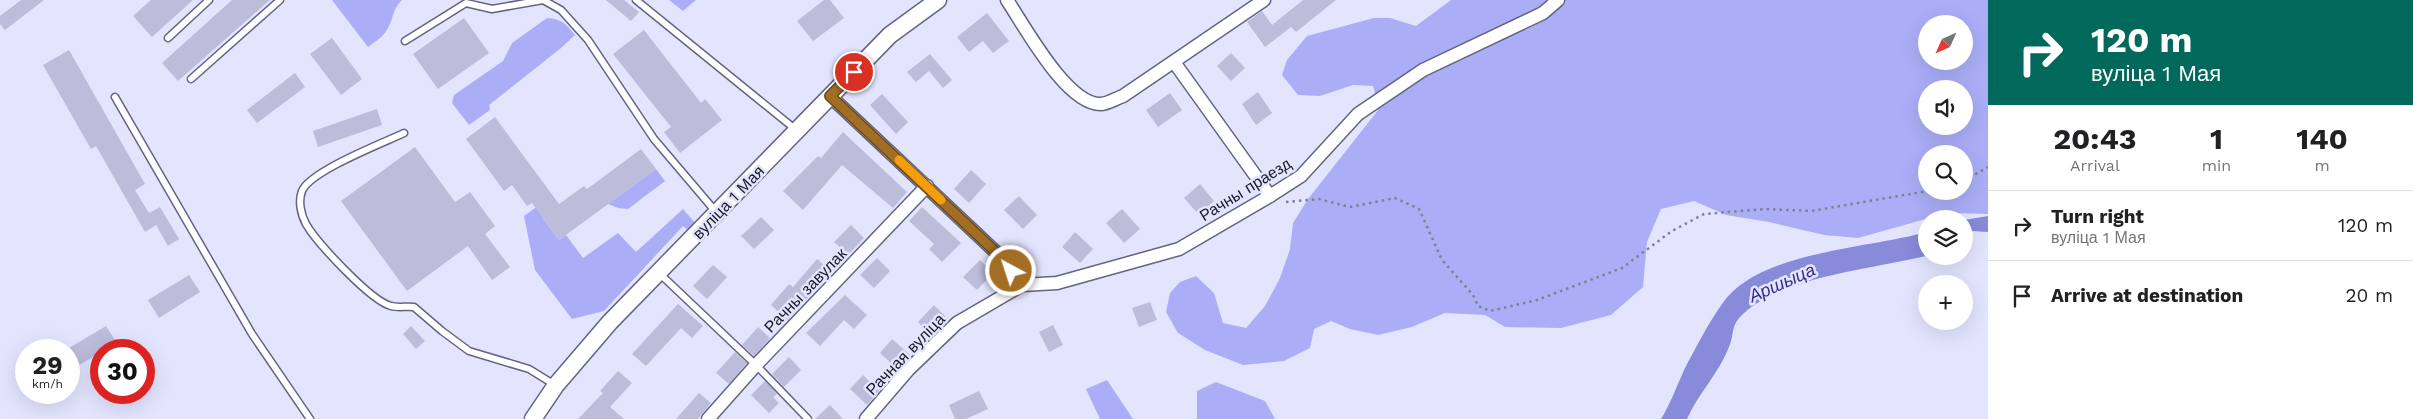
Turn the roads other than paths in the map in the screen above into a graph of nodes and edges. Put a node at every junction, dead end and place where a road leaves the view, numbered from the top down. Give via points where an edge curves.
1 (210, 0) edge
2 (280, 0) edge
3 (636, 0) edge
4 (938, 0) edge
5 (1007, 0) edge
6 (1264, 0) edge
7 (1558, 0) edge
8 (168, 38) dead end
9 (405, 41) dead end
10 (1174, 62) junction
11 (190, 79) dead end
12 (830, 96) junction
13 (116, 97) dead end
14 (796, 130) junction
15 (404, 133) dead end
16 (928, 186) junction
17 (1270, 196) junction
18 (717, 213) junction
19 (659, 273) junction
20 (1022, 285) junction
21 (756, 365) junction
22 (556, 385) junction
23 (310, 419) edge
24 (533, 419) edge
25 (708, 419) edge
26 (808, 419) edge
27 (866, 419) edge

1 - 8 lane
2 - 11 lane
3 - 14 lane
4 - 12 street, вуліца 1 Мая via 890,35
5 - 10 street via 1064,85 1082,99 1101,104 1123,96
6 - 10 street
7 - 17 street, Рачны праезд via 1543,14 1423,70 1390,92 1358,114 1301,176
9 - 18 lane via 466,3 492,9 543,0 561,10 588,40 654,139
10 - 17 street
12 - 14 street, вуліца 1 Мая
12 - 16 street
13 - 23 lane via 252,334
14 - 18 street, вуліца 1 Мая
15 - 22 lane via 321,172 302,190 300,206 305,224 370,294 391,306 414,306 469,351 529,369
16 - 20 street via 1000,256
16 - 21 street, Рачны завулак
17 - 20 street, Рачны праезд via 1178,249 1057,283
18 - 19 street, вуліца 1 Мая
19 - 21 lane
19 - 22 street, вуліца 1 Мая via 610,322
20 - 27 street, Рачная вуліца via 957,323 908,370
21 - 25 street, Рачны завулак
21 - 26 lane
22 - 24 street, вуліца 1 Мая

